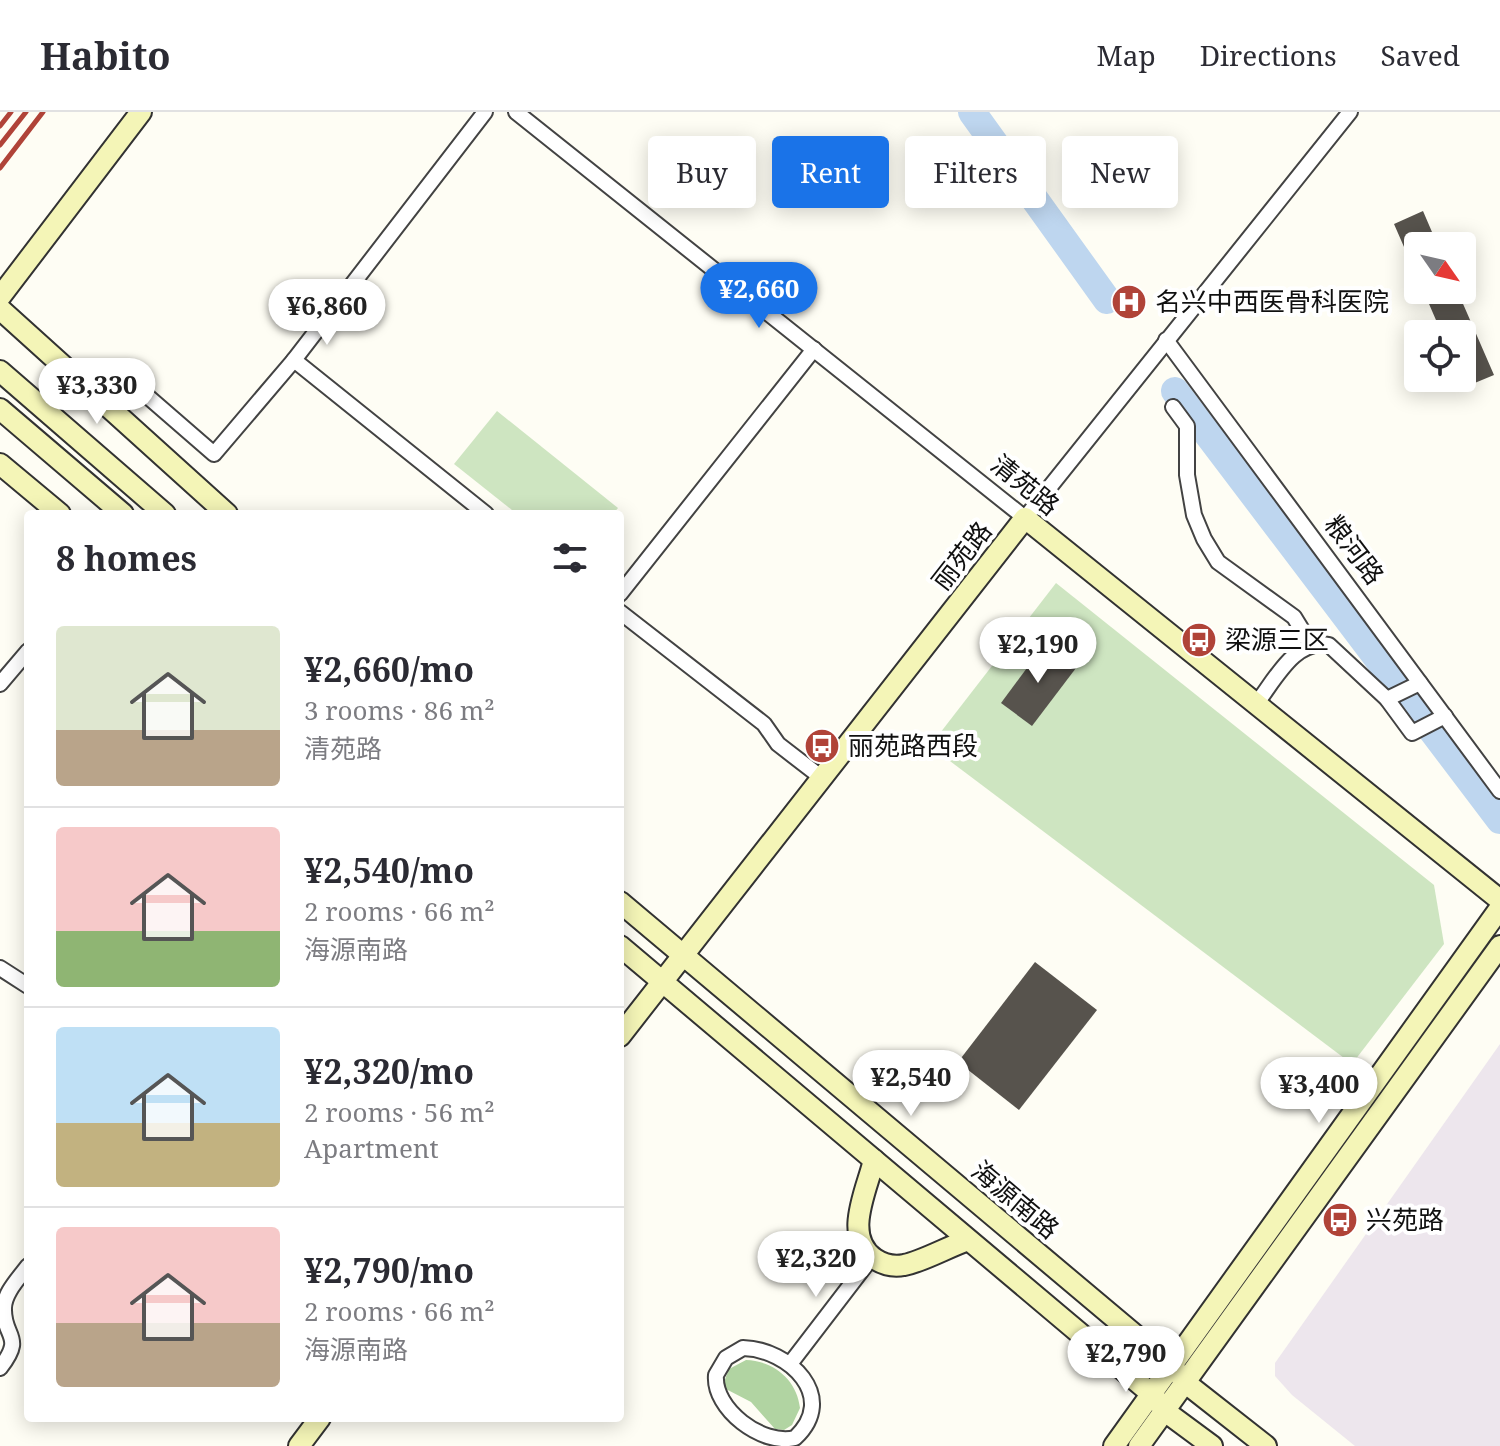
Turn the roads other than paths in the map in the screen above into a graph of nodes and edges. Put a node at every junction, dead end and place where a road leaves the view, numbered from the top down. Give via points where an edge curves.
1 (141, 112) edge
2 (485, 112) edge
3 (516, 112) edge
4 (1350, 112) edge
5 (0, 297) edge
6 (0, 309) edge
7 (1166, 340) junction
8 (814, 349) junction
9 (294, 360) junction
10 (0, 371) edge
11 (1173, 407) dead end
12 (0, 409) edge
13 (115, 412) junction
14 (0, 464) edge
15 (55, 510) edge
16 (118, 510) edge
17 (160, 510) edge
18 (223, 510) edge
19 (481, 510) edge
20 (1025, 518) junction
21 (624, 589) edge
22 (624, 615) edge
23 (1310, 643) junction
24 (24, 656) edge
25 (1420, 683) junction
26 (0, 684) edge
27 (1387, 699) junction
28 (1256, 704) junction
29 (1445, 716) junction
30 (822, 778) junction
31 (1500, 791) edge
32 (1500, 900) edge
33 (624, 905) edge
34 (1500, 908) edge
35 (1500, 946) edge
36 (624, 950) edge
37 (684, 956) junction
38 (0, 968) edge
39 (24, 983) edge
40 (662, 983) junction
41 (624, 1031) edge
42 (874, 1160) junction
43 (968, 1240) junction
44 (872, 1257) junction
45 (24, 1271) edge
46 (790, 1364) junction
47 (1173, 1367) junction
48 (0, 1368) edge
49 (1187, 1384) junction
50 (1159, 1404) junction
51 (317, 1422) edge
52 (299, 1446) edge
53 (1114, 1446) edge
54 (1139, 1446) edge
55 (1212, 1446) edge
56 (1266, 1446) edge

1 - 5 main road
2 - 9 street
3 - 8 street, 清苑路
4 - 7 street, 丽苑路
6 - 13 main road
7 - 20 street, 丽苑路
7 - 25 street, 粮河路
8 - 20 street, 清苑路
8 - 21 street
9 - 13 street via 214,454 146,395 129,396
9 - 19 street
10 - 17 main road
11 - 23 street via 1187,426 1187,475 1204,539 1218,562 1294,617
12 - 16 main road
13 - 18 main road
14 - 15 main road
20 - 28 main road, 清苑路
20 - 30 main road, 丽苑路
22 - 30 street via 764,724 778,744
23 - 27 street via 1329,645
23 - 28 street
24 - 26 street
25 - 27 street
25 - 29 street, 粮河路
27 - 29 street via 1412,733
28 - 32 main road, 清苑路
29 - 31 street, 粮河路
30 - 37 main road, 丽苑路
33 - 37 main road, 海源南路
34 - 47 main road
35 - 49 main road
36 - 40 main road
37 - 40 main road, 丽苑路
37 - 47 main road, 海源南路
38 - 39 street
40 - 41 main road, 丽苑路
40 - 42 main road
42 - 43 main road
42 - 44 main road via 858,1227 862,1246
43 - 44 main road via 903,1265 883,1264
43 - 50 main road
44 - 46 street
45 - 48 street via 4,1310 13,1336 11,1354
46 - 46 street via 776,1355 743,1348 726,1358 716,1375 722,1403 759,1436 777,1442 802,1432 813,1403 809,1388
47 - 49 main road, 海源南路
47 - 50 main road
49 - 50 main road
49 - 56 main road, 海源南路
50 - 53 main road
50 - 54 main road
50 - 55 main road
51 - 52 main road

